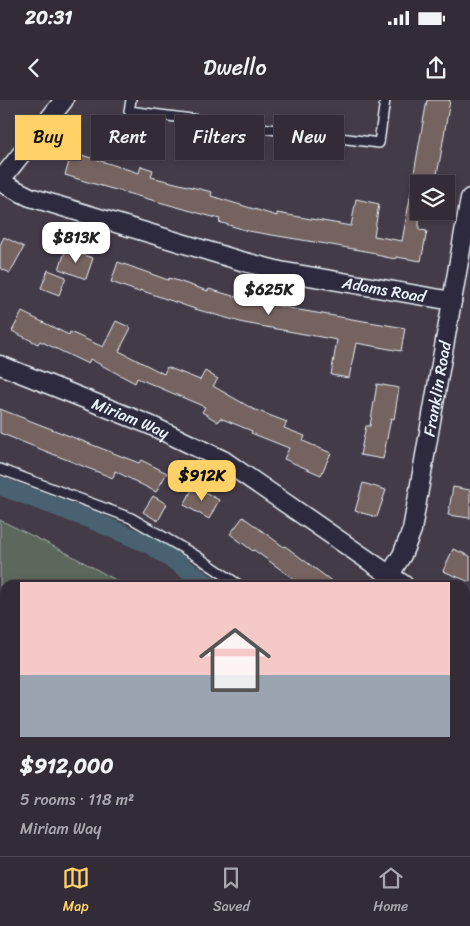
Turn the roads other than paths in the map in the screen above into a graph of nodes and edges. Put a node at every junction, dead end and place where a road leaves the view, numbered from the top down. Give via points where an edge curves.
1 (64, 100) edge
2 (131, 100) edge
3 (381, 100) edge
4 (385, 100) edge
5 (0, 182) edge
6 (470, 198) edge
7 (452, 301) junction
8 (0, 365) edge
9 (0, 470) edge
10 (232, 580) edge
11 (397, 580) edge

1 - 5 street
2 - 4 lane via 129,111 378,143
3 - 4 lane
5 - 7 street, Adams Road via 30,197 241,261 280,271
6 - 7 street, Franklin Road
7 - 11 street, Franklin Road via 412,530
8 - 11 street, Miriam Way via 150,425 223,460
9 - 10 lane via 131,518

